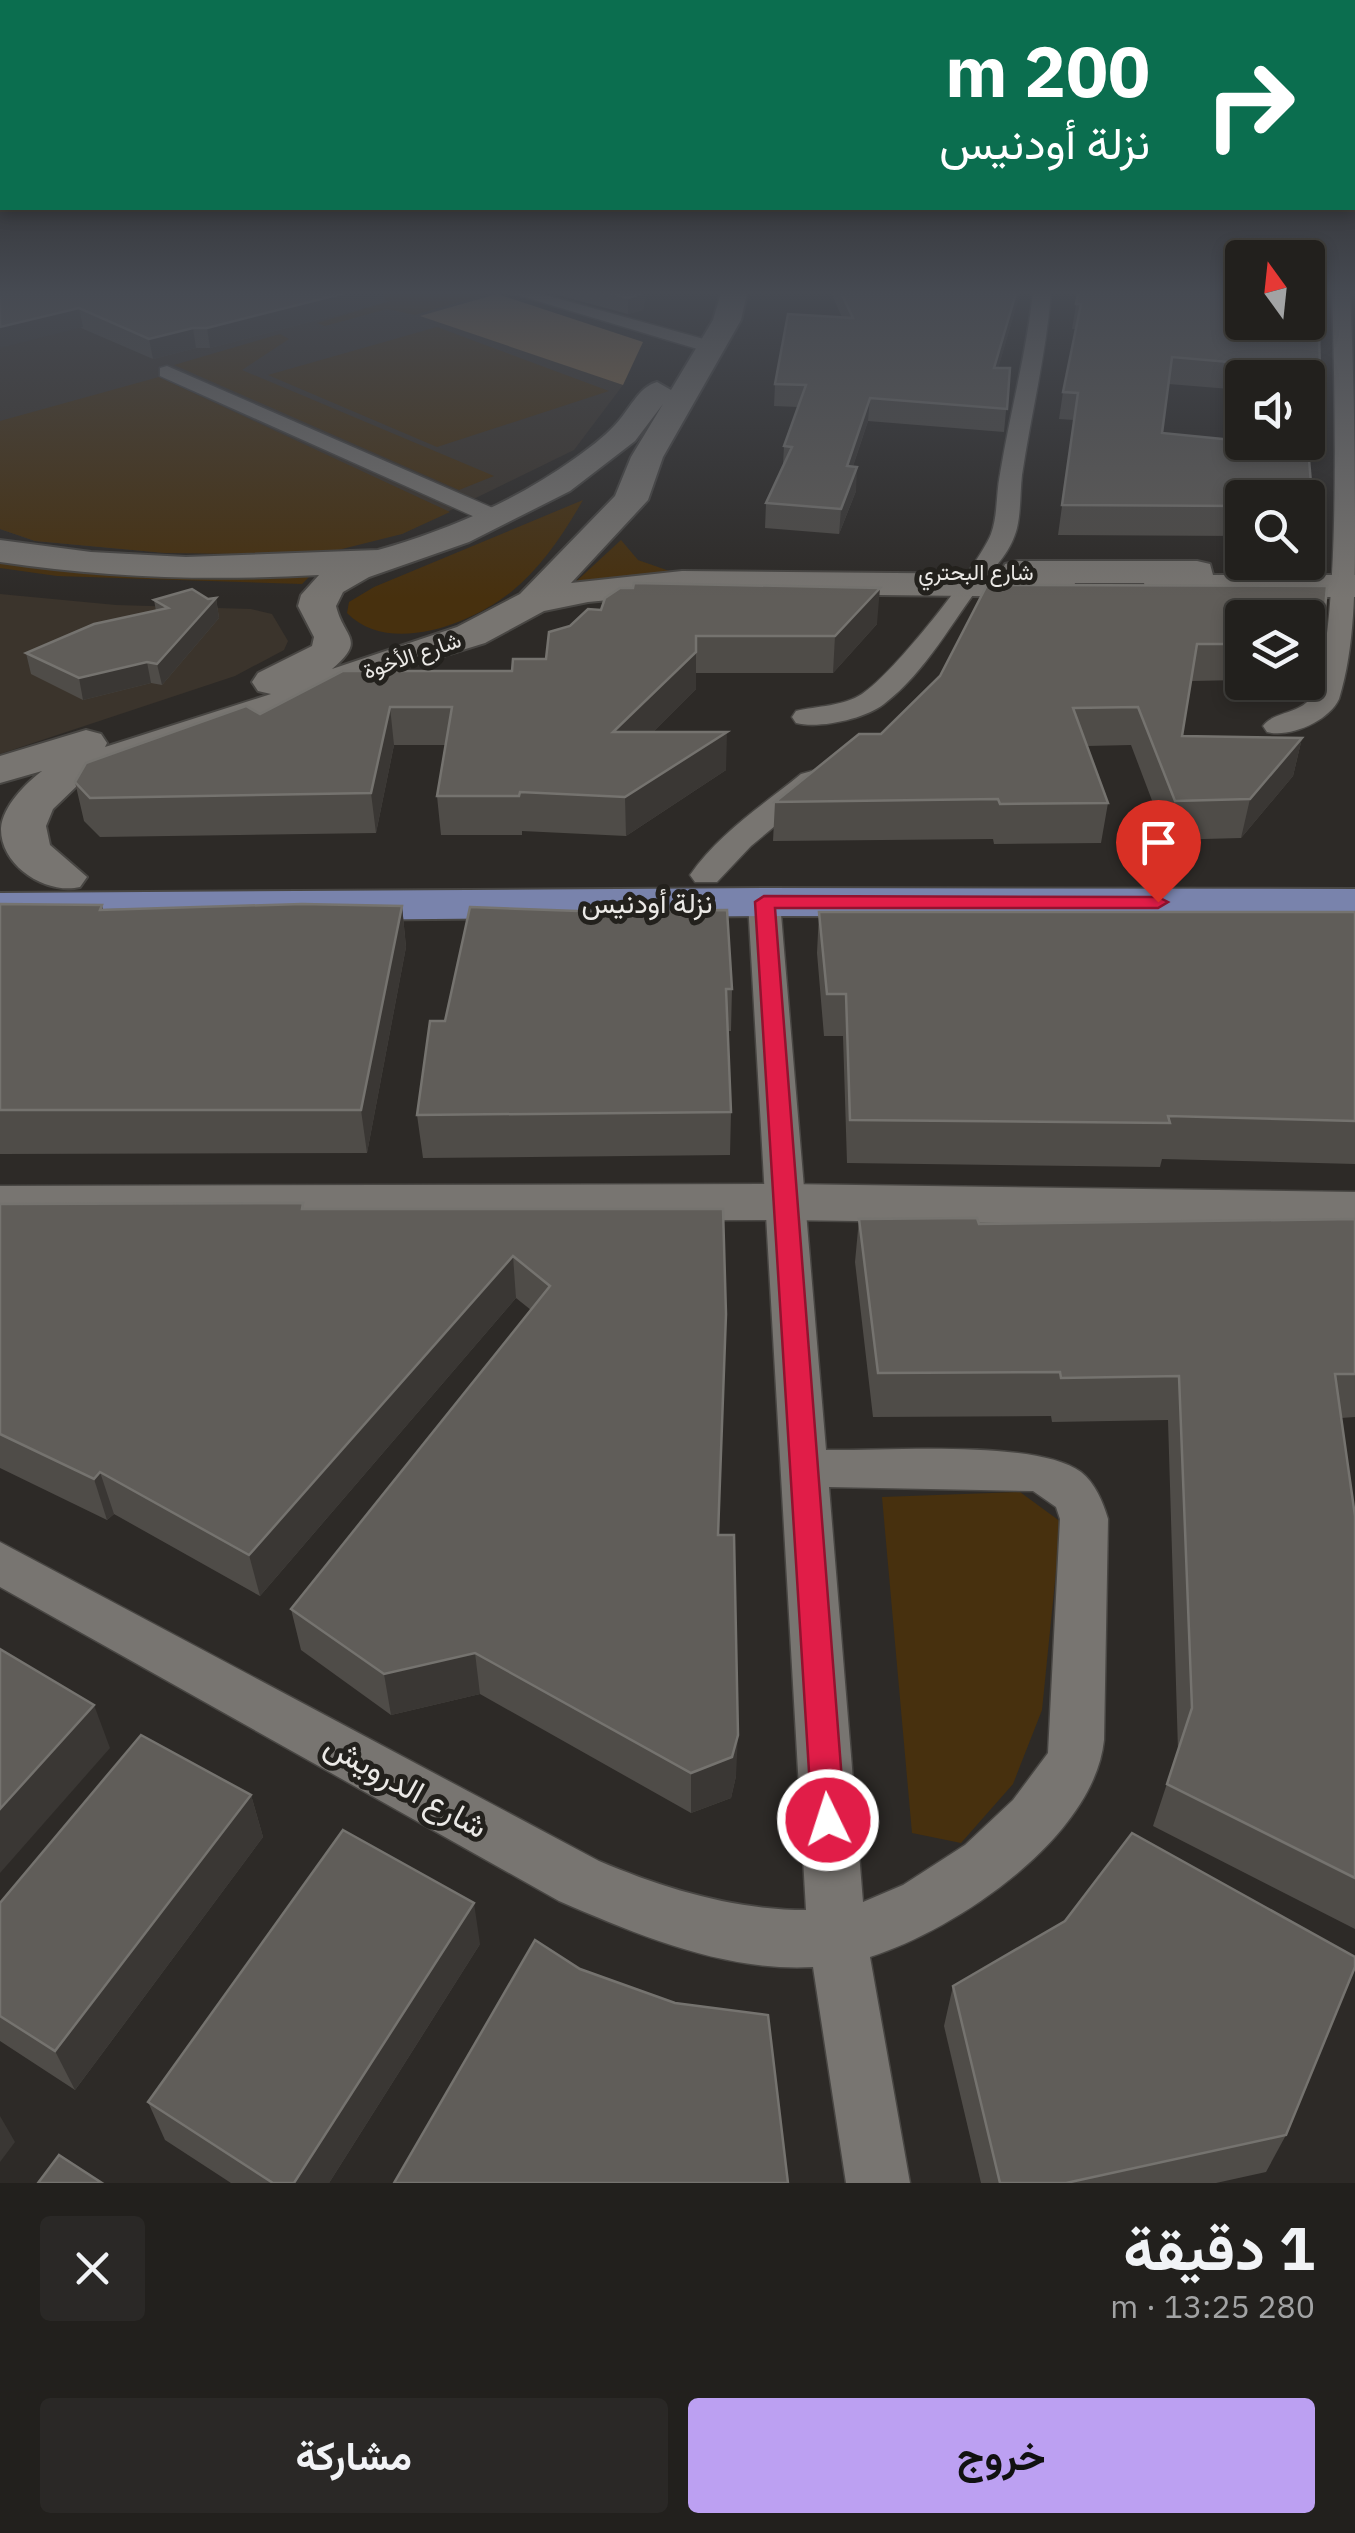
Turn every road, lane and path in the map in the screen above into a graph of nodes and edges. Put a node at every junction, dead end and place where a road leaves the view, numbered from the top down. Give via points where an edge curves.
1 (219, 395) edge
2 (658, 395) edge
3 (676, 395) edge
4 (1027, 395) edge
5 (1345, 395) edge
6 (549, 489) junction
7 (494, 517) junction
8 (628, 529) junction
9 (0, 551) edge
10 (395, 557) junction
11 (0, 574) edge
12 (972, 579) junction
13 (1354, 579) edge
14 (320, 596) junction
15 (533, 602) junction
16 (332, 636) junction
17 (420, 649) junction
18 (806, 718) dead end
19 (1277, 726) dead end
20 (828, 767) edge
21 (0, 770) edge
22 (1355, 873) edge
23 (706, 875) junction
24 (0, 876) edge
25 (64, 877) junction
26 (764, 902) junction
27 (1355, 903) edge
28 (0, 908) edge
29 (785, 1202) junction
30 (0, 1204) edge
31 (1355, 1210) edge
32 (804, 1468) junction
33 (0, 1562) edge
34 (837, 1937) junction
35 (878, 2183) edge

1 - 7 street
2 - 6 main road, شارع الأخوة via 593,461
3 - 8 main road, شارع الأخوة via 647,457
4 - 12 street via 1005,528 993,558
5 - 13 street
6 - 7 main road, شارع الأخوة
6 - 8 main road, شارع البحتري via 573,483 621,490
7 - 10 main road, شارع الأخوة
8 - 12 main road, شارع البحتري via 686,565 726,571
8 - 15 main road, شارع الأخوة
9 - 10 main road via 112,565 286,566
10 - 14 main road, شارع الأخوة via 343,578
11 - 14 main road
12 - 13 main road
12 - 15 main road, شارع البحتري via 682,582
12 - 18 street via 935,635 874,699
13 - 19 street via 1342,662 1330,692 1306,715
14 - 16 main road, شارع الأخوة via 317,614
15 - 17 main road, شارع الأخوة via 471,635
16 - 17 main road
16 - 21 main road, شارع الأخوة via 331,650 318,661 251,690
17 - 25 main road, شارع الأخوة via 282,704 66,773 38,794 24,819 26,846 36,862
20 - 23 street
22 - 23 main road
23 - 25 main road
24 - 25 main road
26 - 27 main road, نزلة أودنيس
26 - 28 main road, نزلة أودنيس
26 - 29 street
29 - 30 street
29 - 31 street
29 - 32 street
32 - 34 street
32 - 34 street, شارع الدرويش via 1034,1472 1063,1483 1084,1519 1075,1754 1030,1820 983,1867 890,1920
33 - 34 street, شارع الدرويش via 626,1902 712,1926
34 - 35 street

